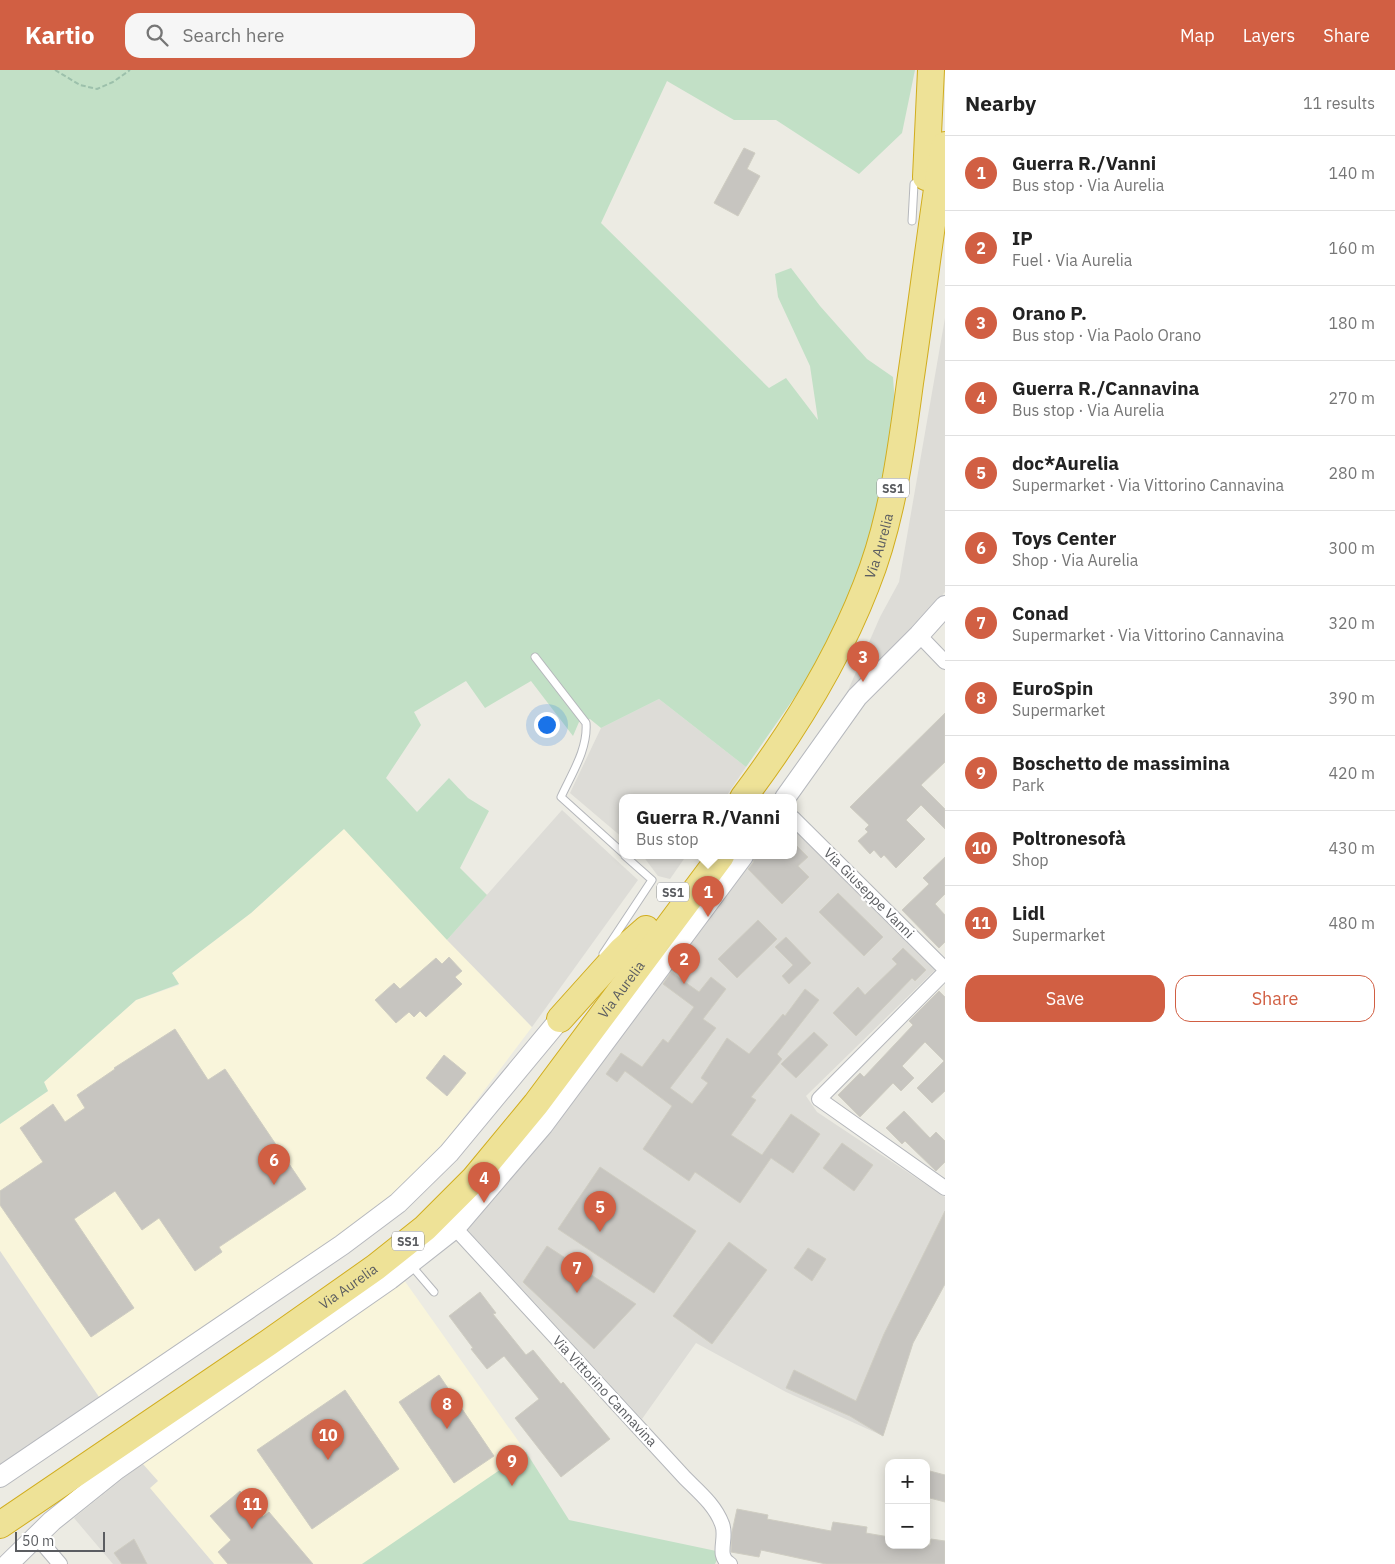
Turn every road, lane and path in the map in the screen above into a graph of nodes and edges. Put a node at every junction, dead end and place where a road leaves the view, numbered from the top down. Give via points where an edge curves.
1 (55, 70) edge
2 (130, 70) edge
3 (931, 70) edge
4 (945, 145) edge
5 (926, 172) junction
6 (912, 221) dead end
7 (936, 255) edge
8 (945, 606) edge
9 (919, 635) junction
10 (535, 657) dead end
11 (945, 662) edge
12 (746, 794) edge
13 (766, 794) edge
14 (788, 794) edge
15 (797, 822) edge
16 (619, 850) edge
17 (628, 859) edge
18 (698, 859) edge
19 (719, 859) edge
20 (741, 859) edge
21 (646, 928) junction
22 (598, 962) dead end
23 (945, 970) edge
24 (587, 978) dead end
25 (560, 1019) junction
26 (945, 1188) edge
27 (455, 1228) junction
28 (410, 1264) junction
29 (434, 1292) dead end
30 (0, 1477) edge
31 (0, 1504) edge
32 (0, 1525) edge
33 (36, 1536) junction
34 (8, 1564) edge
35 (60, 1564) edge
36 (730, 1564) edge

1 - 2 path via 80,85 97,89
3 - 5 highway
4 - 7 highway, Via Aurelia / SS1 via 941,162
5 - 6 lane via 914,184
5 - 7 highway
7 - 12 highway, Via Aurelia / SS1 via 888,519 867,585 843,638 794,727
7 - 13 highway, Via Aurelia / SS1 via 912,473 902,523 884,582 835,688
8 - 9 street
9 - 11 street
9 - 14 street via 857,697
10 - 16 lane via 586,723 585,744 561,797
15 - 23 street, Via Giuseppe Vanni
17 - 22 lane via 652,880
18 - 21 highway, Via Aurelia / SS1
19 - 32 highway, Via Aurelia / SS1 via 536,1104 474,1178 425,1228 376,1267 276,1337
20 - 27 street, Via Aurelia via 543,1124
21 - 25 highway
21 - 31 highway, Via Aurelia / SS1 via 523,1095 458,1172 413,1217 362,1257
23 - 26 street via 819,1099
24 - 25 lane
25 - 30 street via 450,1153 398,1203 342,1245
27 - 28 street, Via Aurelia
27 - 36 street, Via Vittorino Cannavina via 711,1504 723,1526 721,1552
28 - 29 lane
28 - 33 street, Via Aurelia via 117,1469
33 - 34 street, Via Aurelia
33 - 35 street

